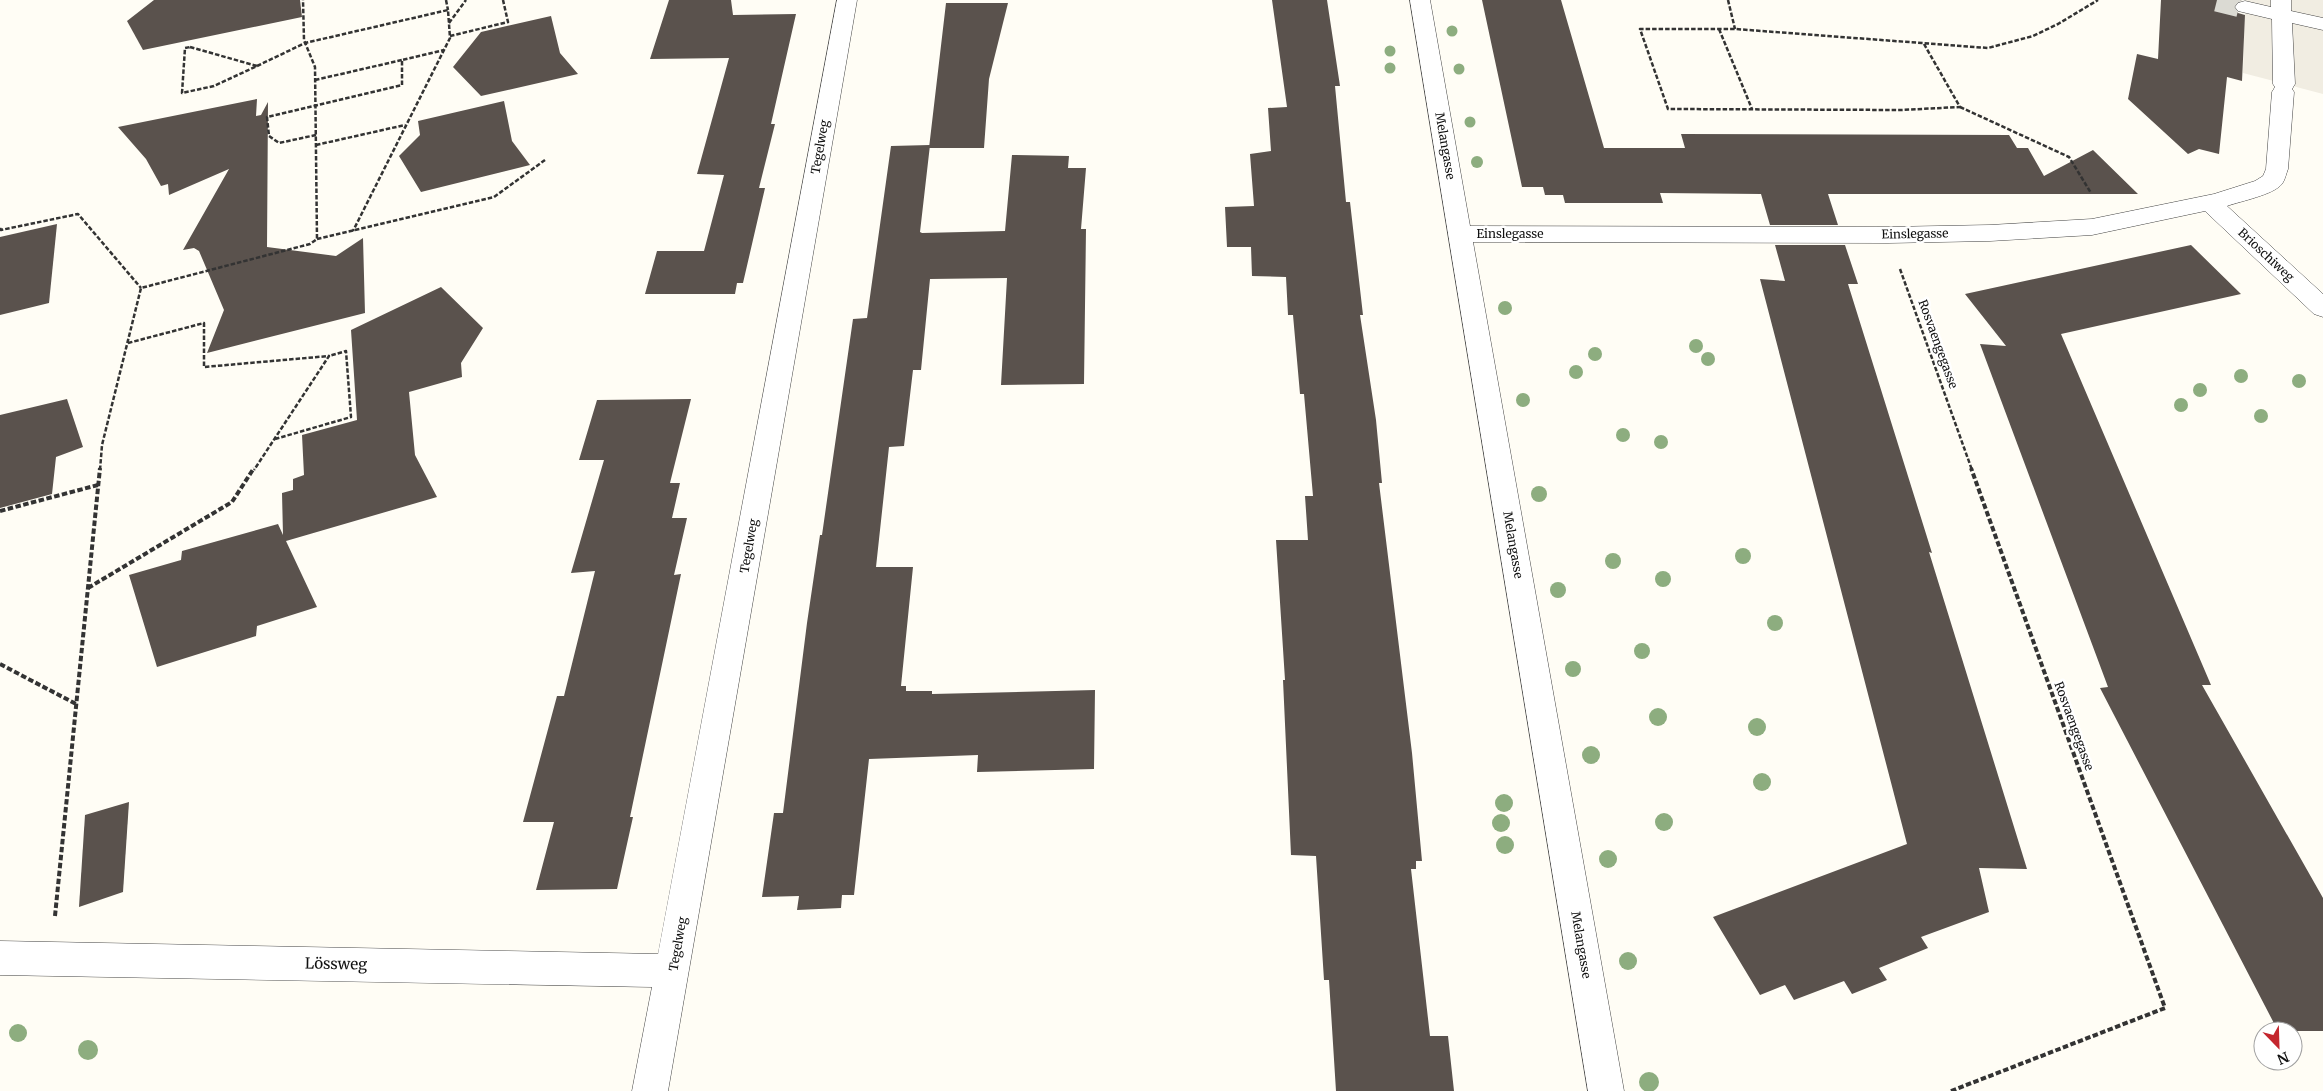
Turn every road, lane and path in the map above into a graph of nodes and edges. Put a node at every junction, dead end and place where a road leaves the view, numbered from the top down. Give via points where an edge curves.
1 (302, 0) edge
2 (446, 0) edge
3 (466, 0) edge
4 (503, 0) edge
5 (847, 0) edge
6 (1420, 0) edge
7 (1728, 0) edge
8 (2098, 0) edge
9 (2245, 7) tunnel mouth
10 (2282, 8) edge
11 (448, 10) junction
12 (449, 23) junction
13 (2323, 24) edge
14 (1719, 29) junction
15 (1735, 29) junction
16 (450, 36) junction
17 (305, 43) junction
18 (1924, 44) junction
19 (444, 50) junction
20 (402, 60) junction
21 (257, 66) dead end
22 (316, 80) junction
23 (316, 105) junction
24 (1960, 107) junction
25 (1752, 109) junction
26 (406, 125) junction
27 (316, 135) junction
28 (316, 145) junction
29 (545, 160) dead end
30 (2095, 199) dead end
31 (2210, 203) junction
32 (0, 230) edge
33 (352, 231) junction
34 (1460, 234) junction
35 (1888, 235) junction
36 (317, 239) junction
37 (141, 288) junction
38 (2323, 308) edge
39 (128, 343) junction
40 (329, 356) junction
41 (274, 439) junction
42 (98, 485) junction
43 (0, 511) edge
44 (88, 588) junction
45 (0, 664) edge
46 (76, 704) junction
47 (0, 958) edge
48 (51, 958) junction
49 (673, 971) junction
50 (650, 1091) edge
51 (1606, 1091) edge
52 (1951, 1091) edge

1 - 17 path
2 - 11 path
3 - 12 path
4 - 16 path via 508,22
5 - 49 street, Tegelweg
6 - 34 street, Melangasse
7 - 15 path
8 - 18 path via 2046,32 2011,45 1988,48
9 - 10 street
10 - 13 street
10 - 31 street, Einslegasse via 2283,88 2277,169 2273,180
11 - 12 path
11 - 17 path
12 - 16 path
14 - 15 path
14 - 25 path
14 - 25 path via 1640,29 1668,109
15 - 18 path
16 - 19 path
17 - 21 path via 214,86 182,93 185,48 190,47
17 - 22 path via 315,67
18 - 24 path
19 - 20 path
19 - 26 path
20 - 22 path
20 - 23 path via 402,85
22 - 23 path
23 - 27 path
23 - 27 path via 267,117 269,136 279,143
24 - 25 path
24 - 30 path via 2068,157
26 - 28 path
26 - 33 path
27 - 28 path
28 - 36 path
29 - 33 path via 494,197
31 - 35 street, Einslegasse via 2092,226 1990,234
31 - 38 street, Brioschiweg
32 - 37 path via 78,214
33 - 36 path
34 - 35 street, Einslegasse
34 - 51 street, Melangasse
35 - 52 path, Rosvaengegasse via 2165,1008
36 - 37 path via 310,244
37 - 39 path
39 - 40 path via 204,323 204,367
39 - 42 path via 102,446
40 - 41 path
40 - 41 path via 346,351 351,417
41 - 44 path via 232,502
42 - 43 path
42 - 44 path
44 - 46 path
45 - 46 path
46 - 48 path
47 - 48 street, Lössweg
48 - 49 street, Lössweg
49 - 50 street, Tegelweg

